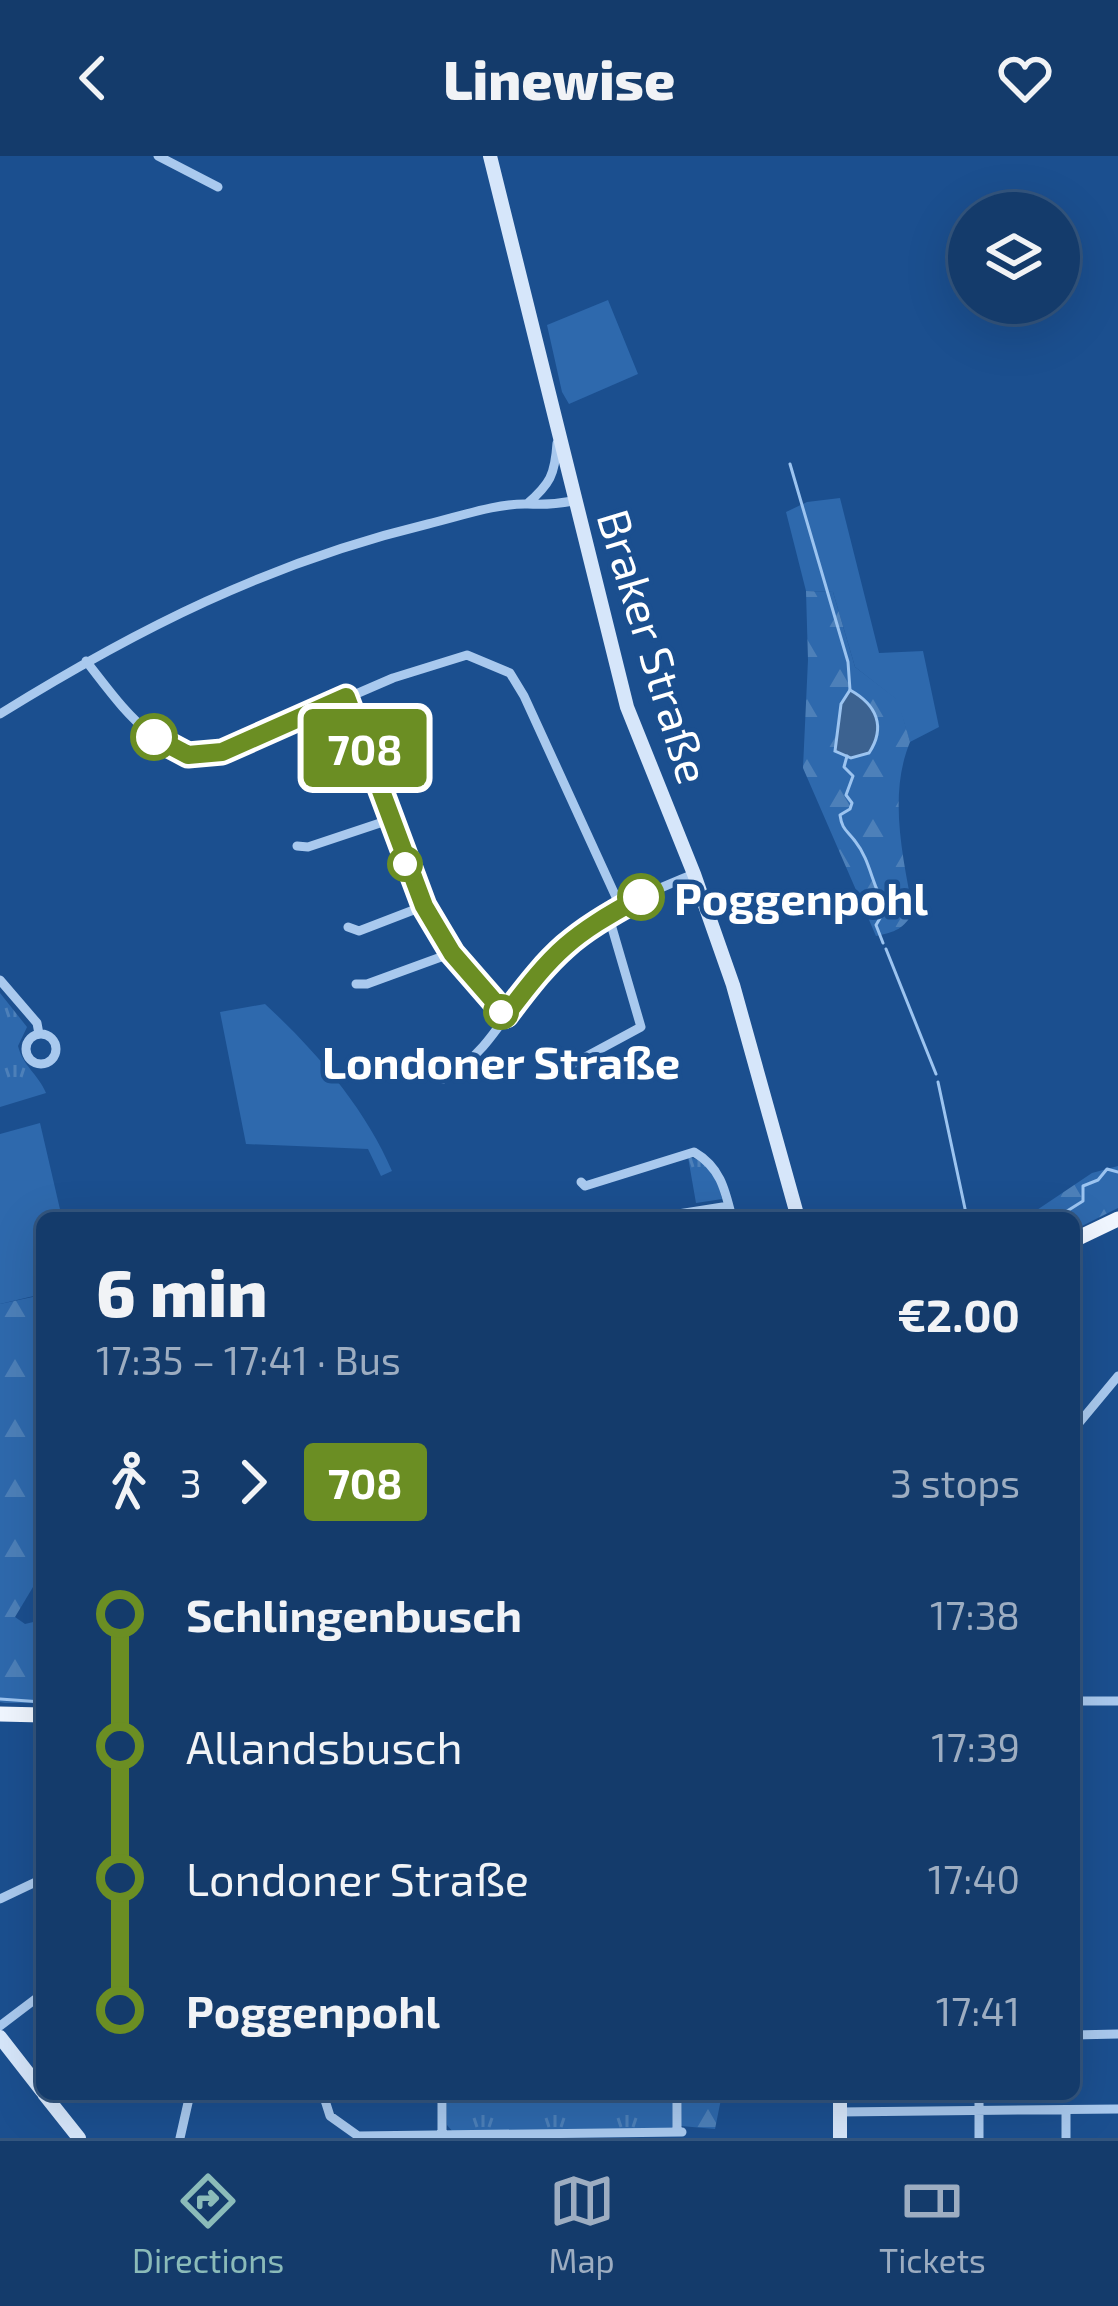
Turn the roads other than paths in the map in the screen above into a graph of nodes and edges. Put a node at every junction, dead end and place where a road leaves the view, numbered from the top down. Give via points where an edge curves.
1 (158, 156) edge
2 (490, 156) edge
3 (218, 187) dead end
4 (557, 433) junction
5 (542, 494) junction
6 (572, 497) junction
7 (527, 504) junction
8 (86, 661) junction
9 (346, 697) junction
10 (0, 714) edge
11 (389, 820) junction
12 (297, 846) dead end
13 (694, 874) junction
14 (424, 906) junction
15 (621, 908) junction
16 (608, 914) junction
17 (348, 927) dead end
18 (452, 953) junction
19 (0, 980) edge
20 (356, 983) dead end
21 (506, 1015) junction
22 (39, 1034) dead end
23 (565, 1068) dead end
24 (431, 1076) dead end
25 (581, 1182) dead end
26 (730, 1212) edge
27 (796, 1212) edge
28 (1118, 1219) edge
29 (1080, 1237) edge
30 (1118, 1376) edge
31 (1080, 1423) edge
32 (1080, 1700) edge
33 (1118, 1701) edge
34 (0, 1714) edge
35 (36, 1715) edge
36 (36, 1883) edge
37 (0, 1899) edge
38 (36, 1999) edge
39 (0, 2026) edge
40 (1118, 2034) edge
41 (1080, 2035) edge
42 (0, 2038) edge
43 (36, 2079) edge
44 (54, 2100) edge
45 (189, 2100) edge
46 (325, 2100) edge
47 (442, 2100) edge
48 (677, 2100) edge
49 (836, 2100) edge
50 (979, 2100) edge
51 (1118, 2109) edge
52 (979, 2110) junction
53 (1066, 2110) junction
54 (837, 2112) junction
55 (442, 2137) edge
56 (79, 2138) edge
57 (180, 2138) edge
58 (837, 2138) edge
59 (980, 2138) edge
60 (1066, 2138) edge

1 - 3 street
2 - 4 street, Braker Straße
4 - 5 street
4 - 6 street, Braker Straße
5 - 6 street via 563,489
5 - 7 street
6 - 7 street
6 - 13 street, Braker Straße via 633,727
7 - 8 street via 304,562 161,620
8 - 9 street via 146,731 188,755 222,752
8 - 10 street
9 - 11 street
9 - 15 street via 467,655 510,673
11 - 12 street
11 - 14 street
13 - 15 street
13 - 27 street, Braker Straße
14 - 17 street via 358,931
14 - 18 street
15 - 16 street
16 - 21 street via 555,952
16 - 23 street via 641,1027
18 - 20 street
18 - 21 street
19 - 22 street
21 - 24 street via 473,1061 443,1079
25 - 26 street via 694,1152 714,1166
28 - 29 main road
30 - 31 street
32 - 33 street
34 - 35 main road
36 - 37 street
38 - 39 street
40 - 41 street
42 - 43 street
44 - 56 street
45 - 57 street
46 - 55 street via 352,2134
47 - 55 street
48 - 55 street via 680,2132
49 - 54 street
50 - 52 street
51 - 53 street
52 - 53 street
52 - 54 street
52 - 59 street
53 - 60 street
54 - 58 street

